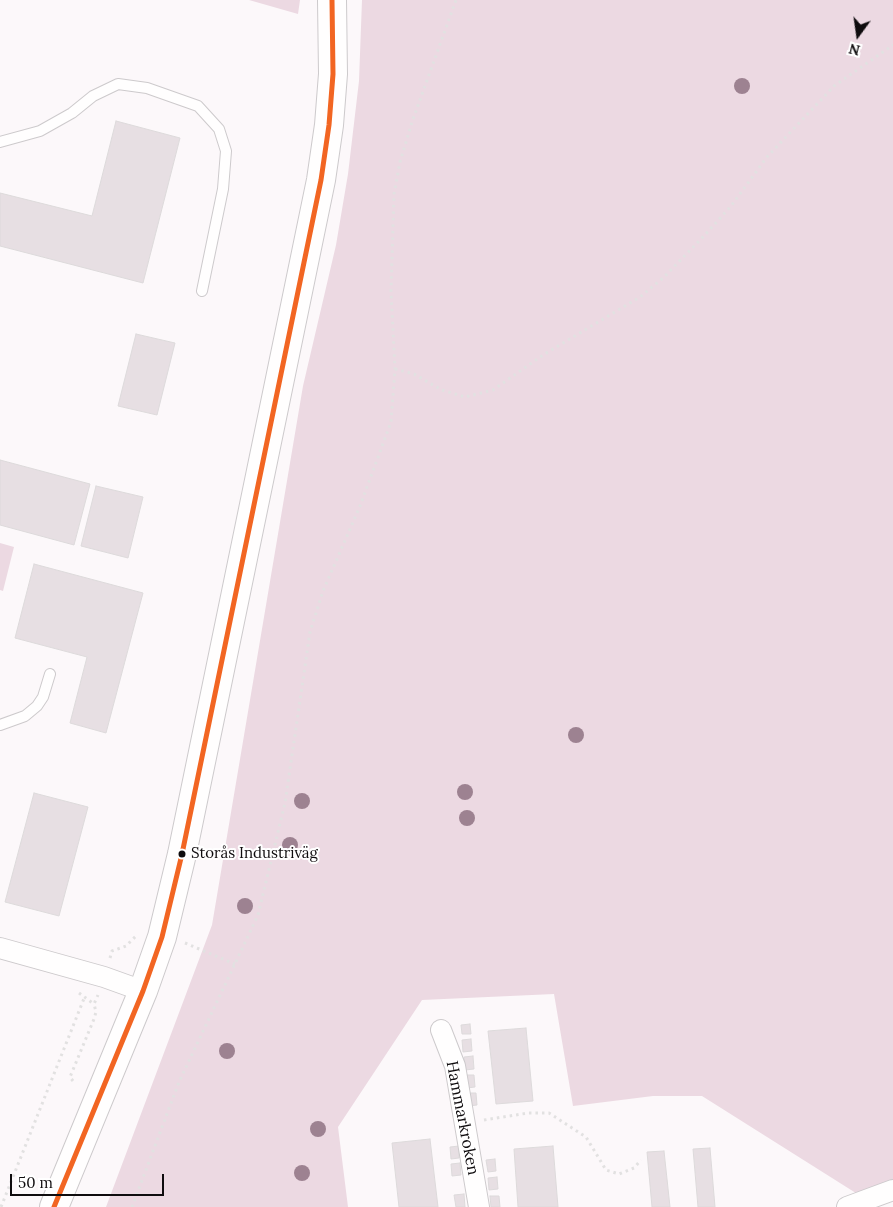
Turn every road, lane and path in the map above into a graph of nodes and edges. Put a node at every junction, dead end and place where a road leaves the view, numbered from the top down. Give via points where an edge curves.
1 (332, 0) edge
2 (456, 0) edge
3 (893, 45) edge
4 (0, 142) edge
5 (202, 291) dead end
6 (395, 370) junction
7 (50, 674) dead end
8 (0, 724) edge
9 (0, 948) edge
10 (143, 991) junction
11 (85, 996) dead end
12 (441, 1030) dead end
13 (464, 1124) junction
14 (641, 1160) dead end
15 (893, 1190) edge
16 (1, 1207) edge
17 (54, 1207) edge
18 (132, 1207) edge
19 (478, 1207) edge
20 (847, 1207) edge

1 - 10 street via 333,74 321,180 182,854 162,937
2 - 6 path via 409,132 394,194 391,291
3 - 6 path via 834,86 766,157 731,206 704,236 640,297 543,355 493,390 465,397 442,390 414,374
4 - 5 lane via 40,131 72,113 92,96 118,84 147,88 198,106 219,129 226,151 223,189
6 - 18 path via 391,422 360,506 323,591 310,632 285,803 258,915 179,1082
7 - 8 lane via 37,706 25,716
9 - 10 street
10 - 17 street
11 - 16 path
12 - 13 street, Hammarkroken via 455,1066
13 - 14 path via 528,1113 550,1114 586,1137 606,1170 619,1174 634,1168
13 - 19 street, Hammarkroken
15 - 20 street

